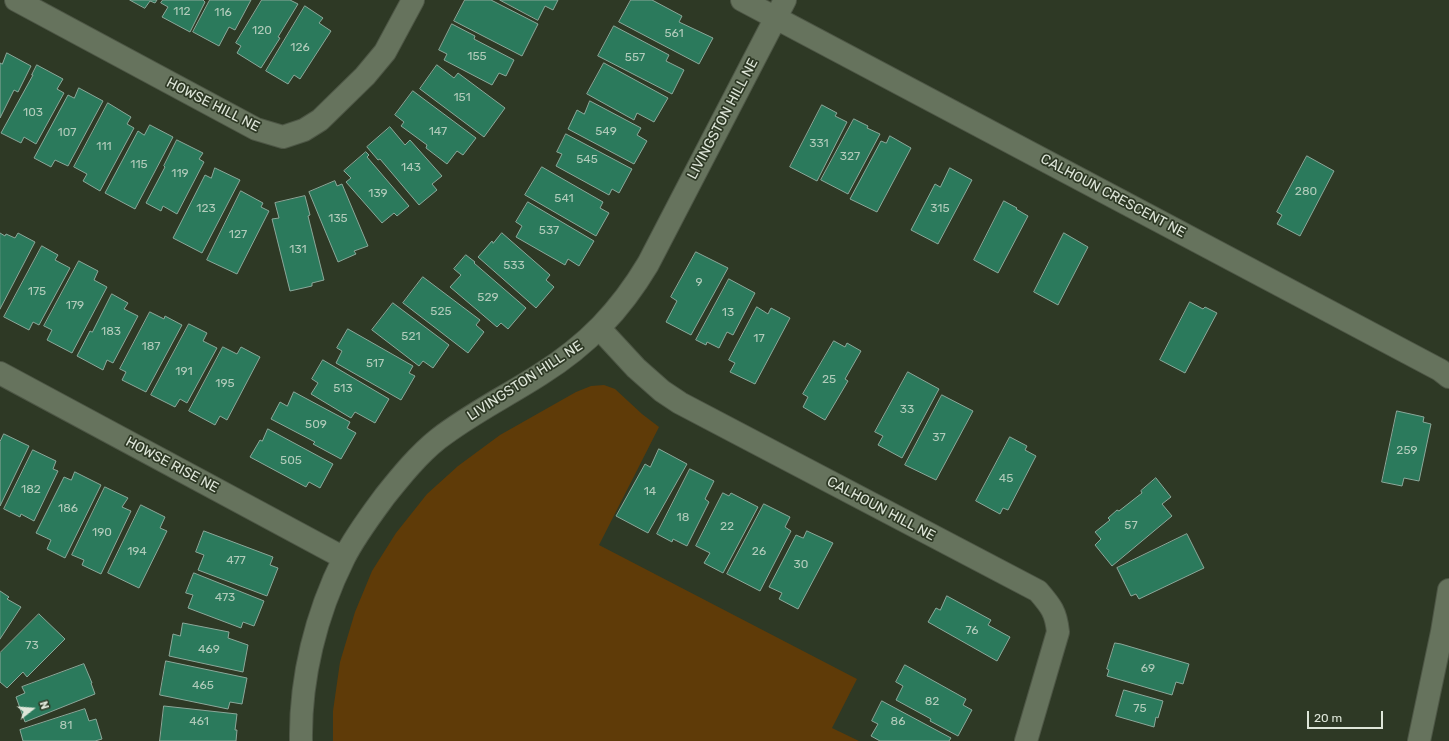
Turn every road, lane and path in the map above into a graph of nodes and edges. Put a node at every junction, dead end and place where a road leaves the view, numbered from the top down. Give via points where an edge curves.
1 (16, 0) edge
2 (413, 0) edge
3 (742, 0) edge
4 (781, 9) edge
5 (599, 328) junction
6 (0, 373) edge
7 (1449, 377) edge
8 (344, 558) junction
9 (1449, 590) edge
10 (300, 741) edge
11 (1026, 741) edge
12 (1419, 741) edge

1 - 2 street, HOWSE HILL NE via 256,130 283,137 304,130 320,120 365,76 385,52
3 - 4 street, CALHOUN CRESCENT NE
4 - 5 street, LIVINGSTON HILL NE via 648,264 622,302
4 - 7 street, CALHOUN CRESCENT NE
5 - 8 street, LIVINGSTON HILL NE via 587,341 541,374 486,406 438,439 393,486
5 - 11 street, CALHOUN HILL NE via 636,368 680,403 1038,591 1050,604 1058,632
6 - 8 street, HOWSE RISE NE
8 - 10 street, LIVINGSTON HILL NE via 315,632 302,707
9 - 12 street

